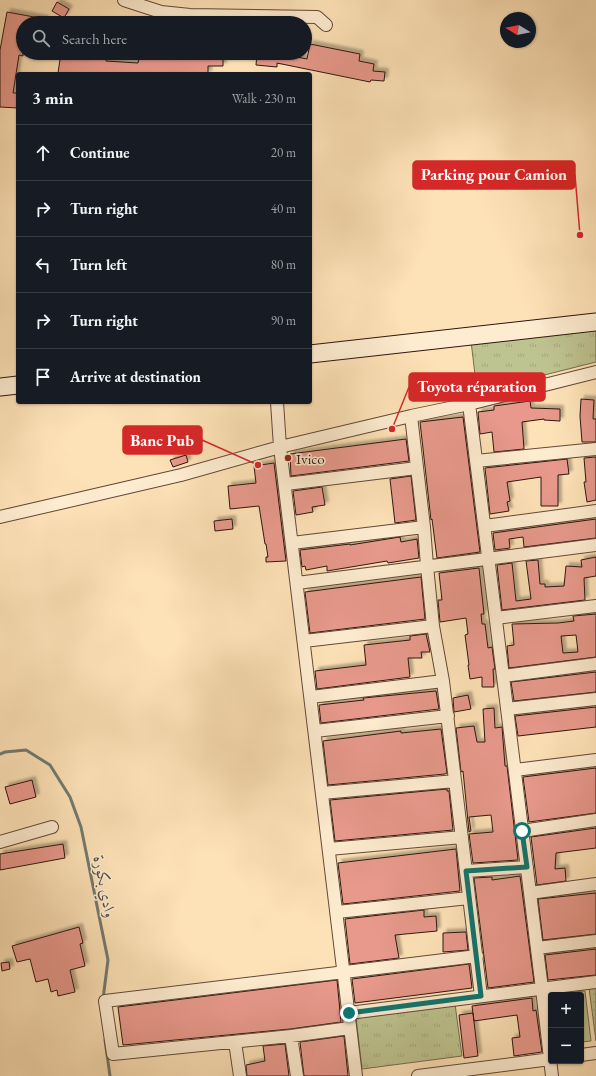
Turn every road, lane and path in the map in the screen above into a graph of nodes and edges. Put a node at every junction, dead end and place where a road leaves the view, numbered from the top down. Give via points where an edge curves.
1 (124, 0) edge
2 (254, 16) edge
3 (312, 17) edge
4 (326, 25) dead end
5 (596, 312) edge
6 (596, 322) edge
7 (312, 342) edge
8 (312, 354) edge
9 (596, 372) edge
10 (16, 374) edge
11 (0, 375) edge
12 (16, 385) edge
13 (0, 387) edge
14 (277, 404) edge
15 (469, 404) junction
16 (411, 416) junction
17 (280, 447) junction
18 (596, 449) edge
19 (476, 462) junction
20 (417, 468) junction
21 (286, 484) junction
22 (596, 511) edge
23 (0, 517) edge
24 (484, 526) junction
25 (424, 527) junction
26 (292, 543) junction
27 (596, 545) edge
28 (489, 559) junction
29 (427, 566) junction
30 (297, 583) junction
31 (596, 606) edge
32 (496, 618) junction
33 (433, 626) junction
34 (304, 641) junction
35 (596, 664) edge
36 (503, 676) junction
37 (443, 681) junction
38 (311, 697) junction
39 (596, 699) edge
40 (507, 709) junction
41 (448, 716) junction
42 (315, 731) junction
43 (596, 760) edge
44 (515, 770) junction
45 (455, 781) junction
46 (322, 793) junction
47 (596, 820) edge
48 (52, 827) dead end
49 (522, 831) junction
50 (462, 836) junction
51 (0, 842) edge
52 (329, 850) junction
53 (527, 867) junction
54 (466, 871) junction
55 (596, 884) edge
56 (530, 893) junction
57 (469, 898) junction
58 (337, 912) junction
59 (596, 941) edge
60 (537, 948) junction
61 (476, 956) junction
62 (344, 973) junction
63 (596, 982) edge
64 (542, 989) junction
65 (481, 996) junction
66 (349, 1013) junction
67 (350, 1028) junction
68 (291, 1036) junction
69 (235, 1042) junction
70 (548, 1042) edge
71 (596, 1053) edge
72 (584, 1055) edge
73 (548, 1059) edge
74 (551, 1064) edge
75 (488, 1072) edge
76 (240, 1076) edge
77 (297, 1076) edge
78 (356, 1076) edge
79 (418, 1076) edge
80 (552, 1076) edge

1 - 2 street via 161,12
3 - 4 street via 318,17
5 - 7 main road
6 - 8 main road
9 - 15 street
10 - 11 main road
12 - 13 main road
14 - 17 street
15 - 16 street
15 - 19 street
16 - 17 street
16 - 20 street
17 - 21 street
17 - 23 street via 181,475
18 - 19 street
19 - 24 street
20 - 21 street
20 - 25 street
21 - 26 street
22 - 24 street
24 - 28 street
25 - 26 street
25 - 29 street
26 - 30 street
27 - 28 street
28 - 29 street
28 - 32 street
29 - 30 street
29 - 33 street
30 - 34 street
31 - 32 street
32 - 36 street
33 - 34 street
33 - 37 street
34 - 38 street
35 - 36 street
36 - 40 street
37 - 38 street
37 - 41 street
38 - 42 street
39 - 40 street
40 - 44 street
41 - 42 street
41 - 45 street
42 - 46 street
43 - 44 street
44 - 49 street
45 - 46 street
45 - 50 street
46 - 52 street
47 - 49 street
48 - 51 street
49 - 53 street
50 - 52 street
50 - 54 street
52 - 58 street
53 - 54 street
53 - 56 street
54 - 57 street
55 - 56 street
56 - 60 street
57 - 58 street
57 - 61 street
58 - 62 street
59 - 60 street
60 - 64 street
61 - 62 street
61 - 65 street
62 - 66 street
62 - 69 street via 105,1001 113,1054
63 - 64 street
64 - 65 street
64 - 70 street
65 - 66 street
66 - 67 street
67 - 68 street
67 - 78 street
68 - 69 street
68 - 77 street
69 - 76 street
71 - 72 street
73 - 75 street
74 - 80 street
75 - 79 street

